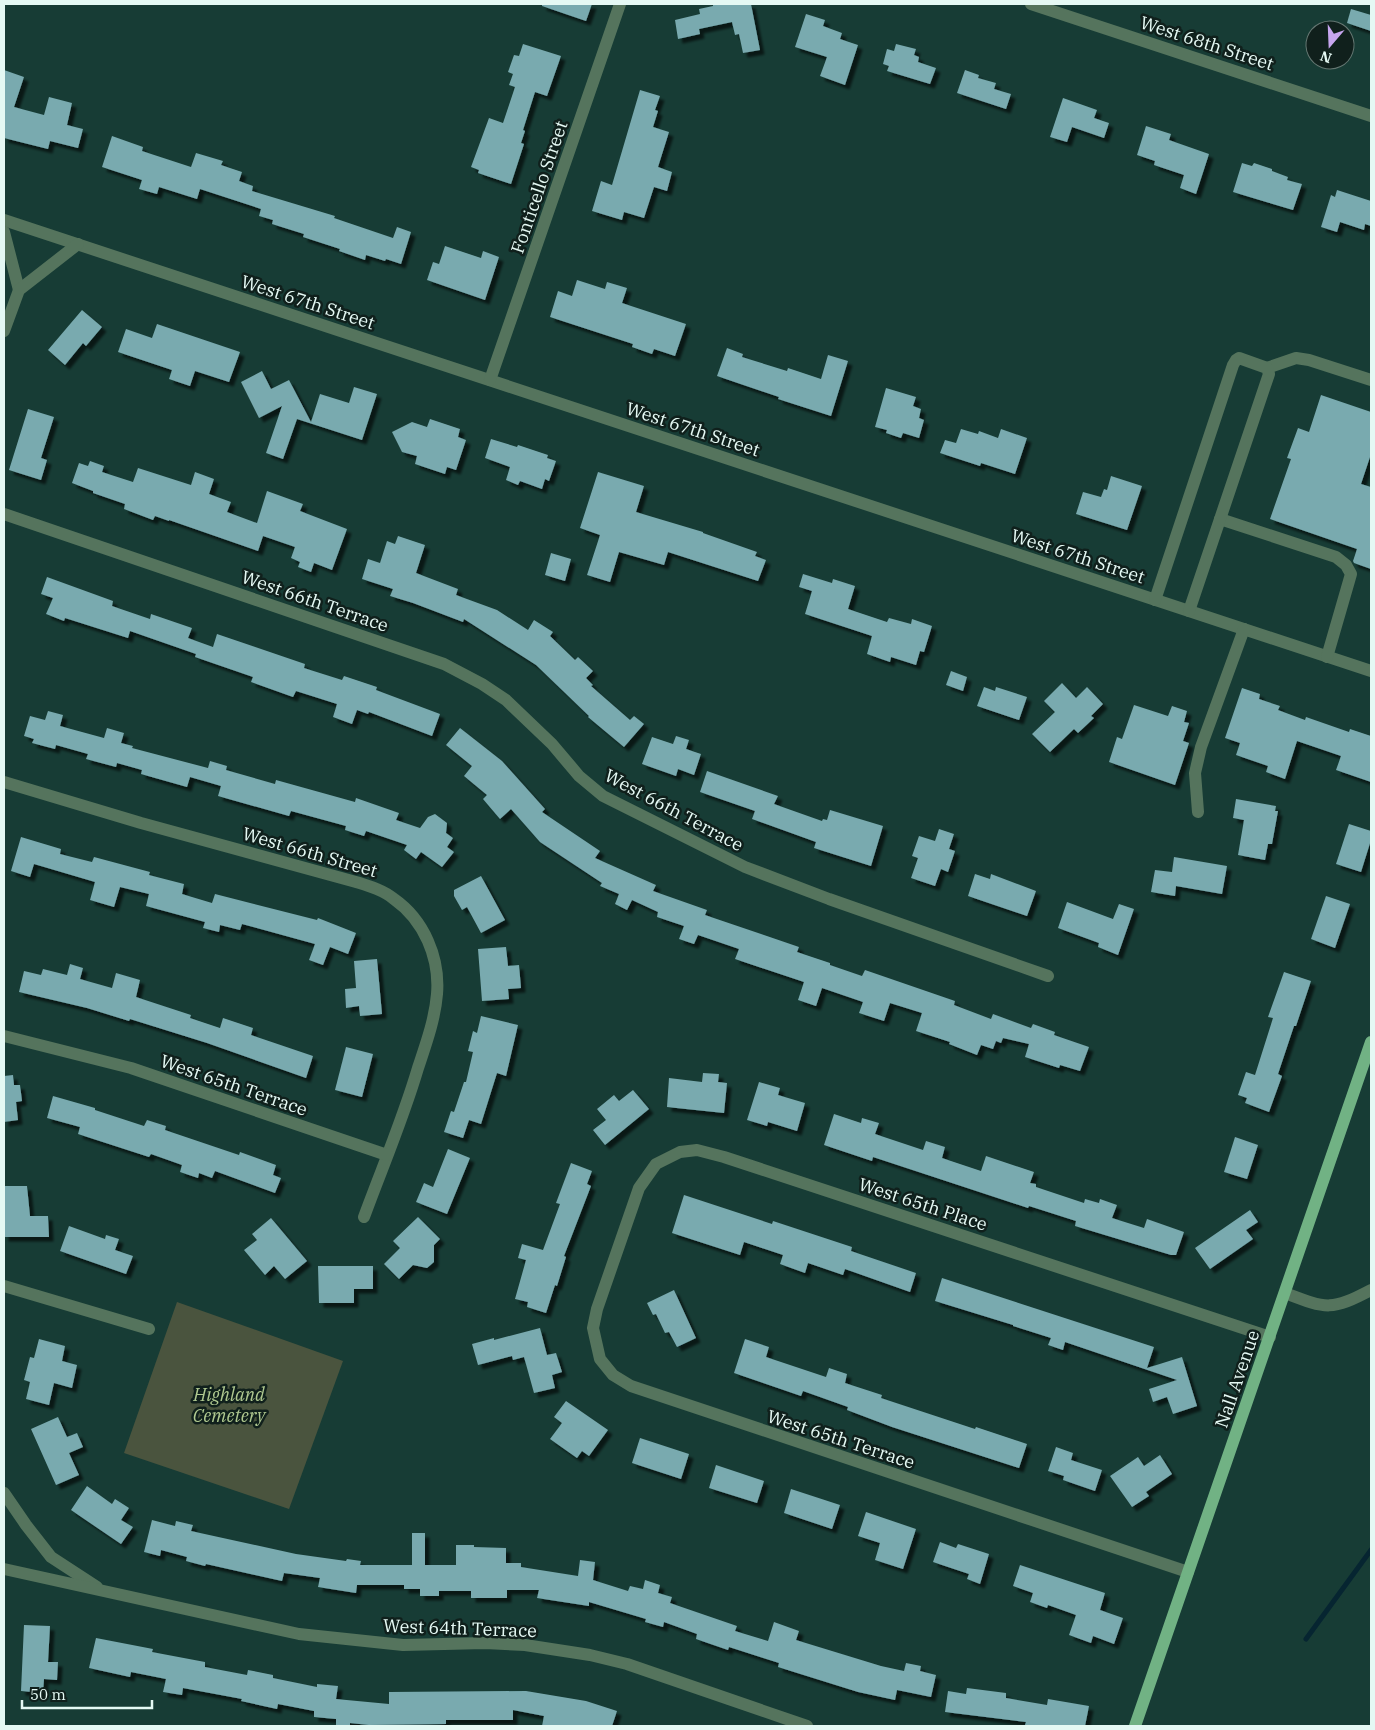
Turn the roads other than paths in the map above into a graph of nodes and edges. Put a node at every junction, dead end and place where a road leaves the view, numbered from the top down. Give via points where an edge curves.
1 (620, 4) edge
2 (1031, 4) edge
3 (1371, 116) edge
4 (4, 220) edge
5 (4, 232) edge
6 (78, 244) junction
7 (19, 290) junction
8 (4, 331) edge
9 (1268, 371) junction
10 (490, 380) junction
11 (1371, 380) edge
12 (4, 514) edge
13 (1220, 519) junction
14 (1155, 600) junction
15 (1189, 611) junction
16 (1244, 630) junction
17 (1327, 657) junction
18 (1371, 671) edge
19 (4, 782) edge
20 (1198, 812) dead end
21 (1048, 976) dead end
22 (4, 1036) edge
23 (1371, 1042) edge
24 (387, 1155) junction
25 (364, 1218) dead end
26 (617, 1249) joint
27 (4, 1286) edge
28 (1371, 1290) edge
29 (1284, 1293) junction
30 (148, 1329) dead end
31 (1270, 1337) junction
32 (4, 1493) edge
33 (4, 1568) edge
34 (1188, 1572) junction
35 (105, 1592) junction
36 (807, 1726) edge
37 (1135, 1726) edge

1 - 10 street, Fonticello Street
2 - 3 street, West 68th Street
4 - 6 street, West 67th Street
5 - 7 street
6 - 7 street
6 - 10 street, West 67th Street
7 - 8 street
9 - 11 street via 1296,358
9 - 13 street
9 - 14 street via 1239,358 1233,364
10 - 14 street, West 67th Street
12 - 21 street, West 66th Terrace via 444,664 506,700 552,744 579,776 603,796 745,867 829,900
13 - 15 street
13 - 17 street via 1336,557 1346,565 1351,574
14 - 15 street, West 67th Street
15 - 16 street, West 67th Street
16 - 17 street, West 67th Street
16 - 20 street via 1199,756 1195,773
17 - 18 street, West 67th Street
19 - 24 street, West 66th Street via 356,882 380,890 406,908 432,948 438,980 437,996 411,1092
22 - 24 street, West 65th Terrace via 131,1068
23 - 29 main road, Nall Avenue
24 - 25 street
26 - 31 street, West 65th Place via 639,1188 656,1164 680,1152 697,1150
26 - 34 street, West 65th Terrace via 593,1328 600,1359 612,1375 631,1386
27 - 30 street
28 - 29 street via 1347,1303 1333,1306 1318,1305
29 - 31 main road, Nall Avenue
31 - 34 main road, Nall Avenue
32 - 35 street, West 64th Terrace via 51,1556
33 - 35 street, West 64th Terrace
34 - 37 main road, Nall Avenue
35 - 36 street, West 64th Terrace via 299,1634 403,1645 525,1645 590,1654

